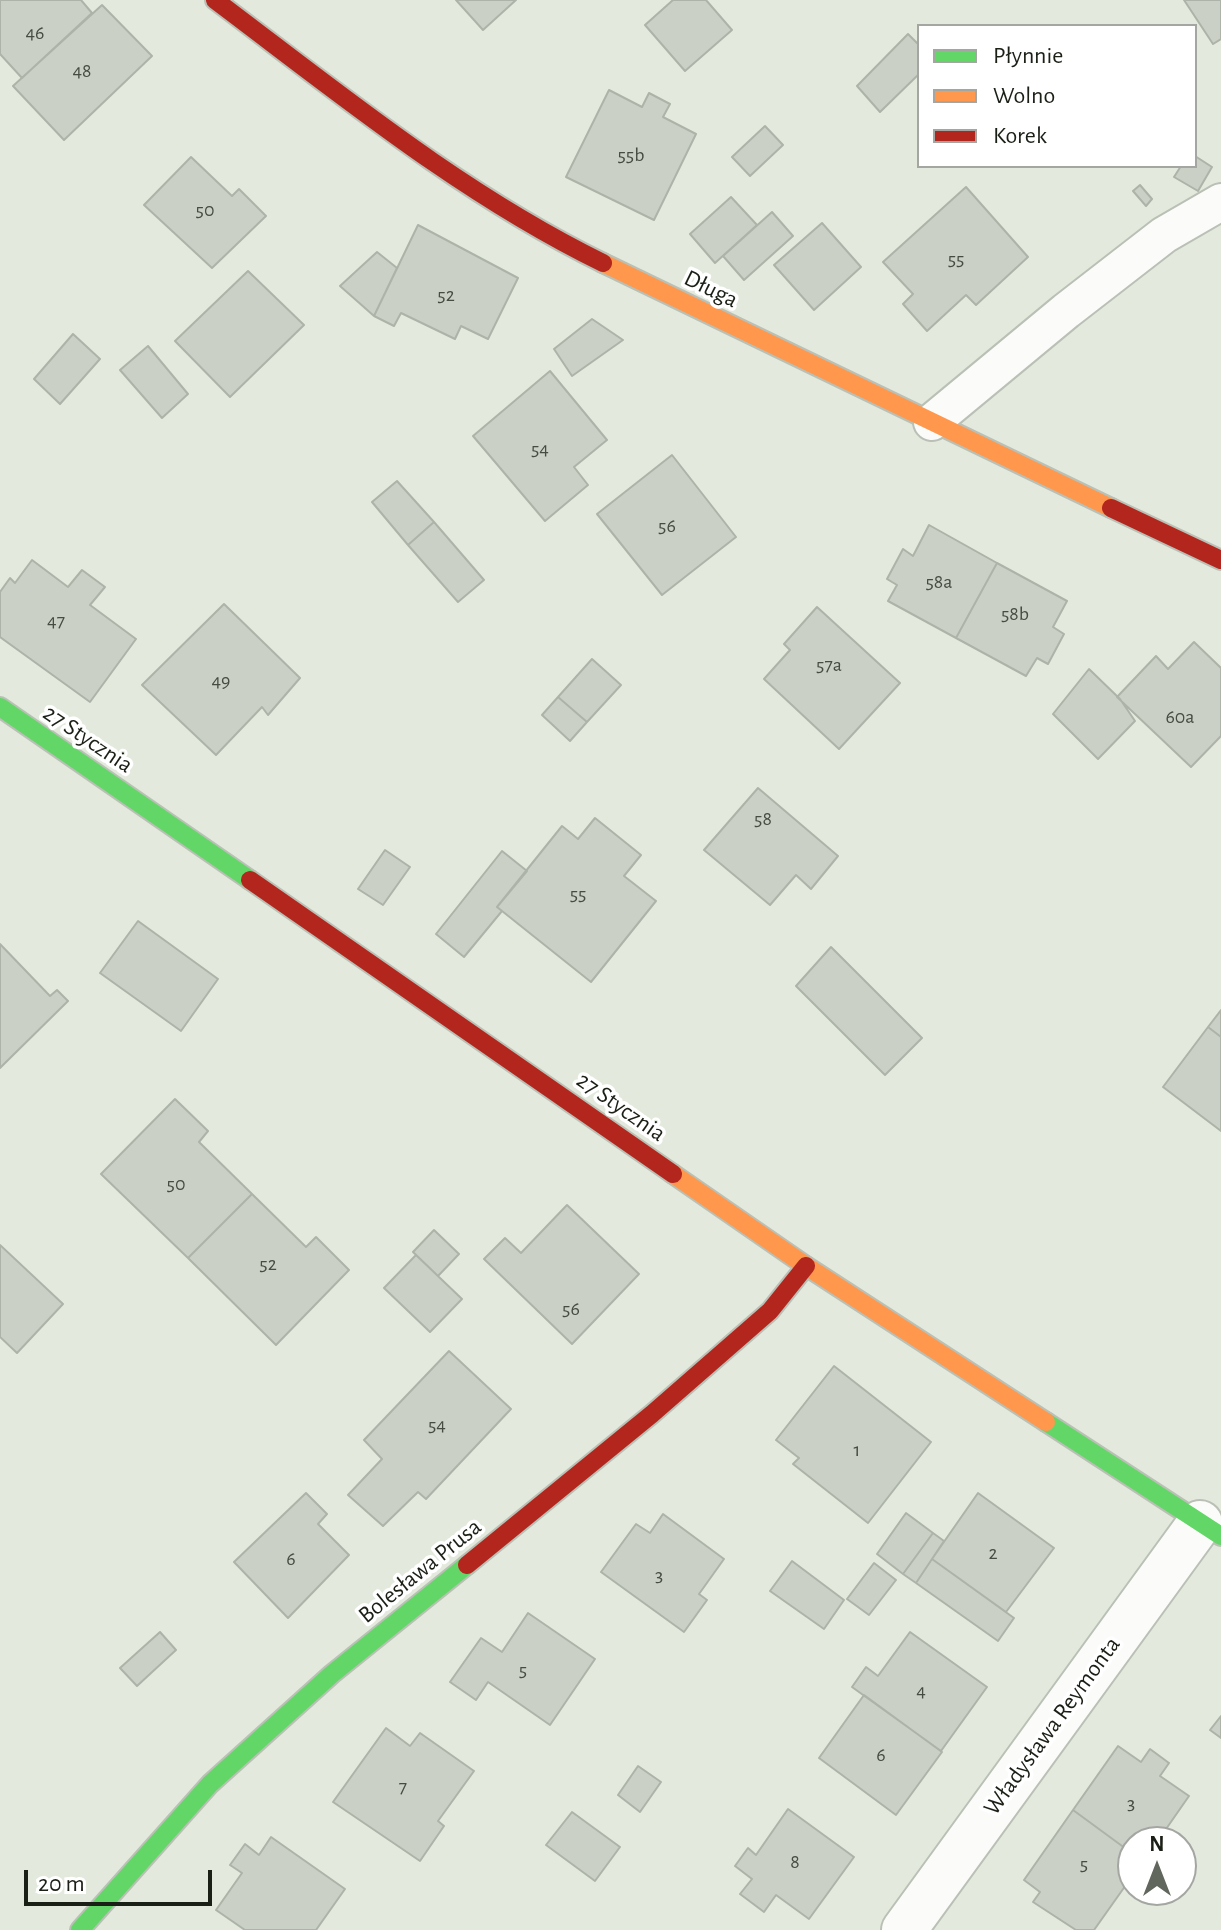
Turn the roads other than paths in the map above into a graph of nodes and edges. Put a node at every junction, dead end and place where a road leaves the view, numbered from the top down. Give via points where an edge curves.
1 (215, 0) edge
2 (1221, 202) edge
3 (932, 422) junction
4 (1221, 560) edge
5 (0, 707) edge
6 (806, 1266) junction
7 (1210, 1530) edge
8 (80, 1930) edge
9 (904, 1930) edge

1 - 3 street, Długa via 437,166 548,236
2 - 3 lane via 1164,235
3 - 4 street, Długa
5 - 6 street, 27 Stycznia
6 - 7 street, 27 Stycznia
6 - 8 street, Bolesława Prusa via 770,1311 652,1414 332,1674 210,1784
7 - 9 street, Władysława Reymonta

